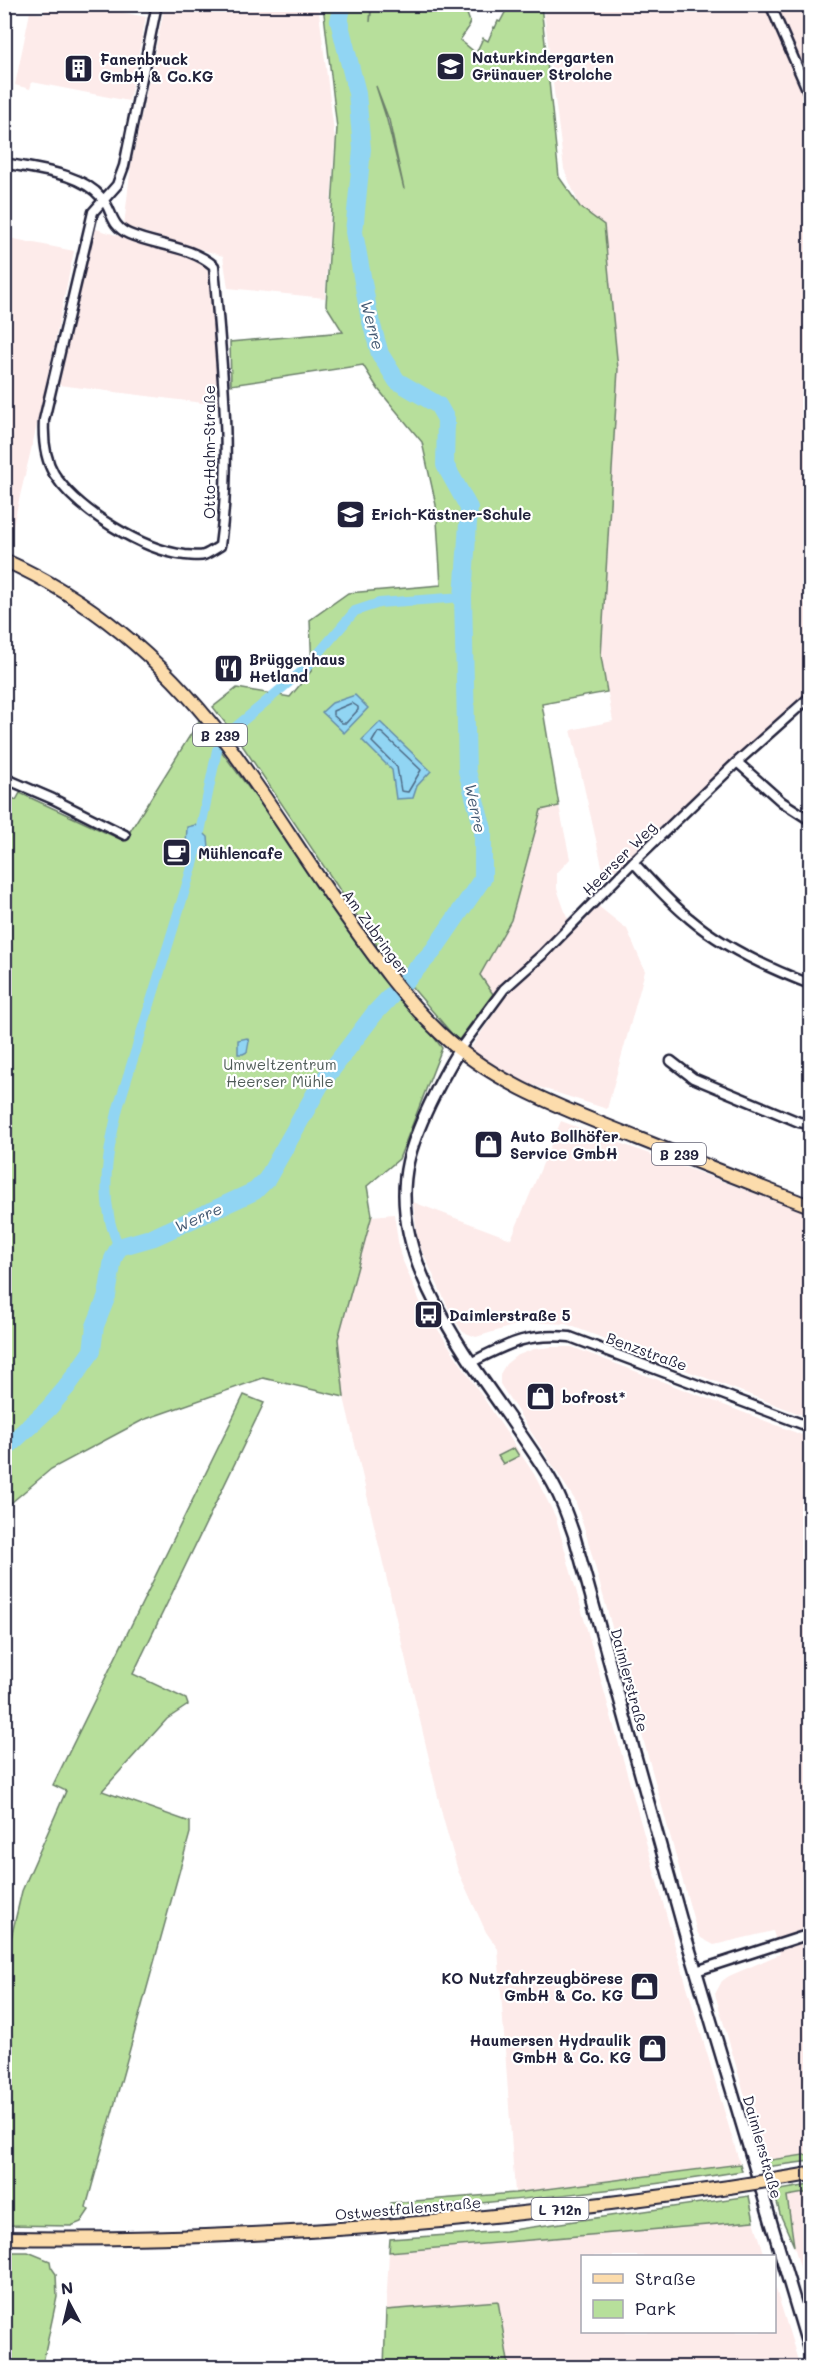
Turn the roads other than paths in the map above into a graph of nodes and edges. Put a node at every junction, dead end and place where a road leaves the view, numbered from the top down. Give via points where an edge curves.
1 (157, 4) edge
2 (770, 4) edge
3 (810, 96) edge
4 (4, 164) edge
5 (103, 199) junction
6 (4, 560) edge
7 (810, 697) edge
8 (737, 762) junction
9 (4, 778) edge
10 (810, 820) edge
11 (125, 835) dead end
12 (633, 862) junction
13 (810, 984) edge
14 (459, 1050) junction
15 (671, 1061) dead end
16 (810, 1124) edge
17 (810, 1206) edge
18 (472, 1362) junction
19 (810, 1427) edge
20 (810, 1934) edge
21 (696, 1971) junction
22 (810, 2174) edge
23 (4, 2238) edge
24 (810, 2352) edge

1 - 5 street, Otto-Hahn-Straße via 124,166 117,185
2 - 3 street
4 - 5 street via 78,179
5 - 5 street, Otto-Hahn-Straße via 93,212 44,420 43,444 52,471 69,494 99,519 173,554 202,556 220,546 224,517 225,443 214,266 203,257 127,234 112,222
6 - 14 main road, Am Zubringer / B 239 via 65,592 101,617 182,690 223,738 380,966 416,1009
7 - 8 street, Heerser Weg
8 - 10 street via 782,802
8 - 12 street, Heerser Weg
9 - 11 street
12 - 13 street via 689,919 744,956
12 - 14 street, Heerser Weg via 504,989
14 - 17 main road, Am Zubringer / B 239 via 548,1102
14 - 18 street, Daimlerstraße via 414,1146 405,1193 419,1270 442,1318
15 - 16 street via 693,1078
18 - 19 street, Benzstraße via 533,1336 570,1336
18 - 21 street, Daimlerstraße via 549,1478 574,1535
20 - 21 street
21 - 24 street, Daimlerstraße
22 - 23 main road, Ostwestfalenstraße / L 712n, bridge via 532,2213 390,2226 182,2236

